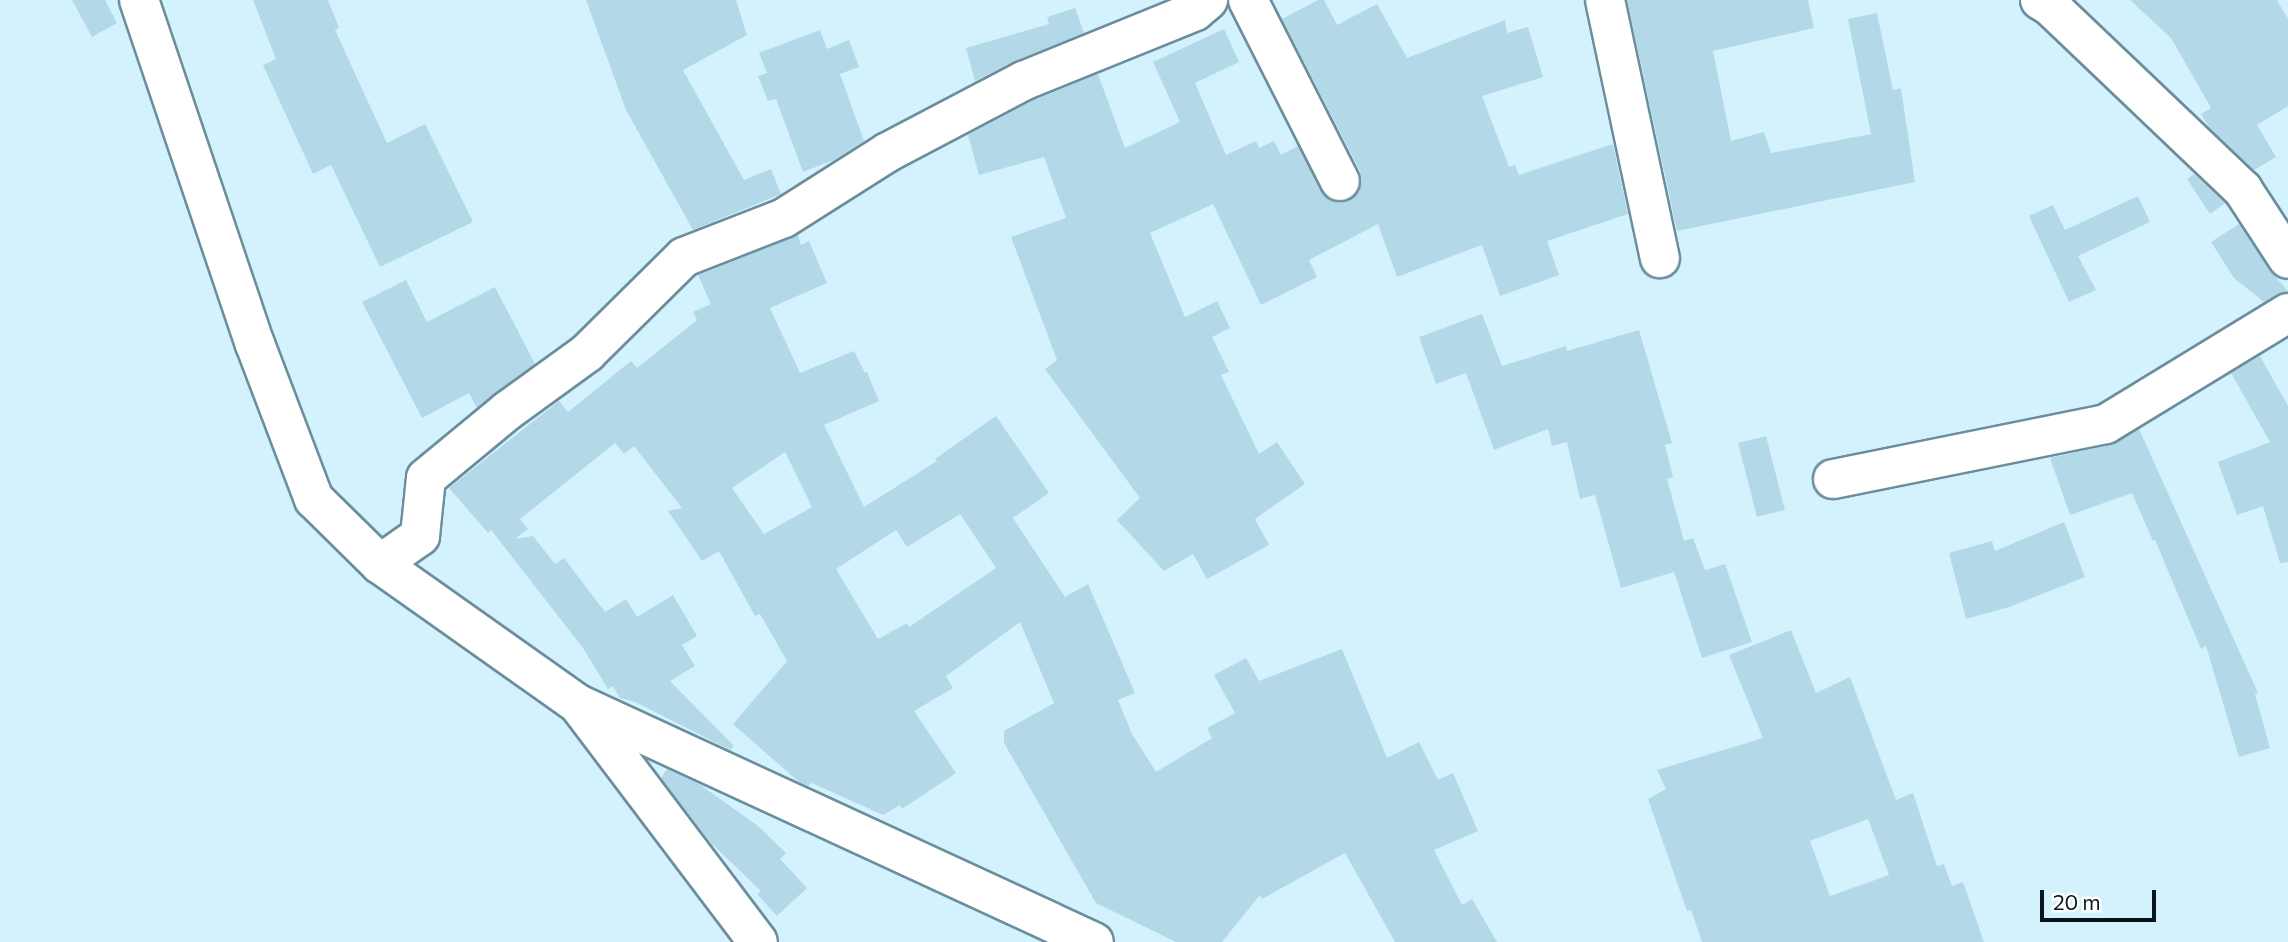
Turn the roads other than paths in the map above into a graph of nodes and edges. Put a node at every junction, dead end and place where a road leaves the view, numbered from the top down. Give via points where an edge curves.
1 (139, 0) edge
2 (1208, 0) edge
3 (1248, 0) edge
4 (1605, 0) edge
5 (2040, 0) edge
6 (1340, 181) dead end
7 (1660, 258) dead end
8 (2288, 260) edge
9 (2288, 313) edge
10 (1833, 479) dead end
11 (380, 564) junction
12 (578, 704) junction
13 (758, 942) edge
14 (1094, 942) edge

1 - 11 street via 255,344 314,499
2 - 11 street via 1195,11 1023,82 888,152 784,218 684,257 587,353 426,478 420,536
3 - 6 street
4 - 7 street
5 - 8 street via 2243,190
9 - 10 street via 2106,424
11 - 12 street
12 - 13 street
12 - 14 street

